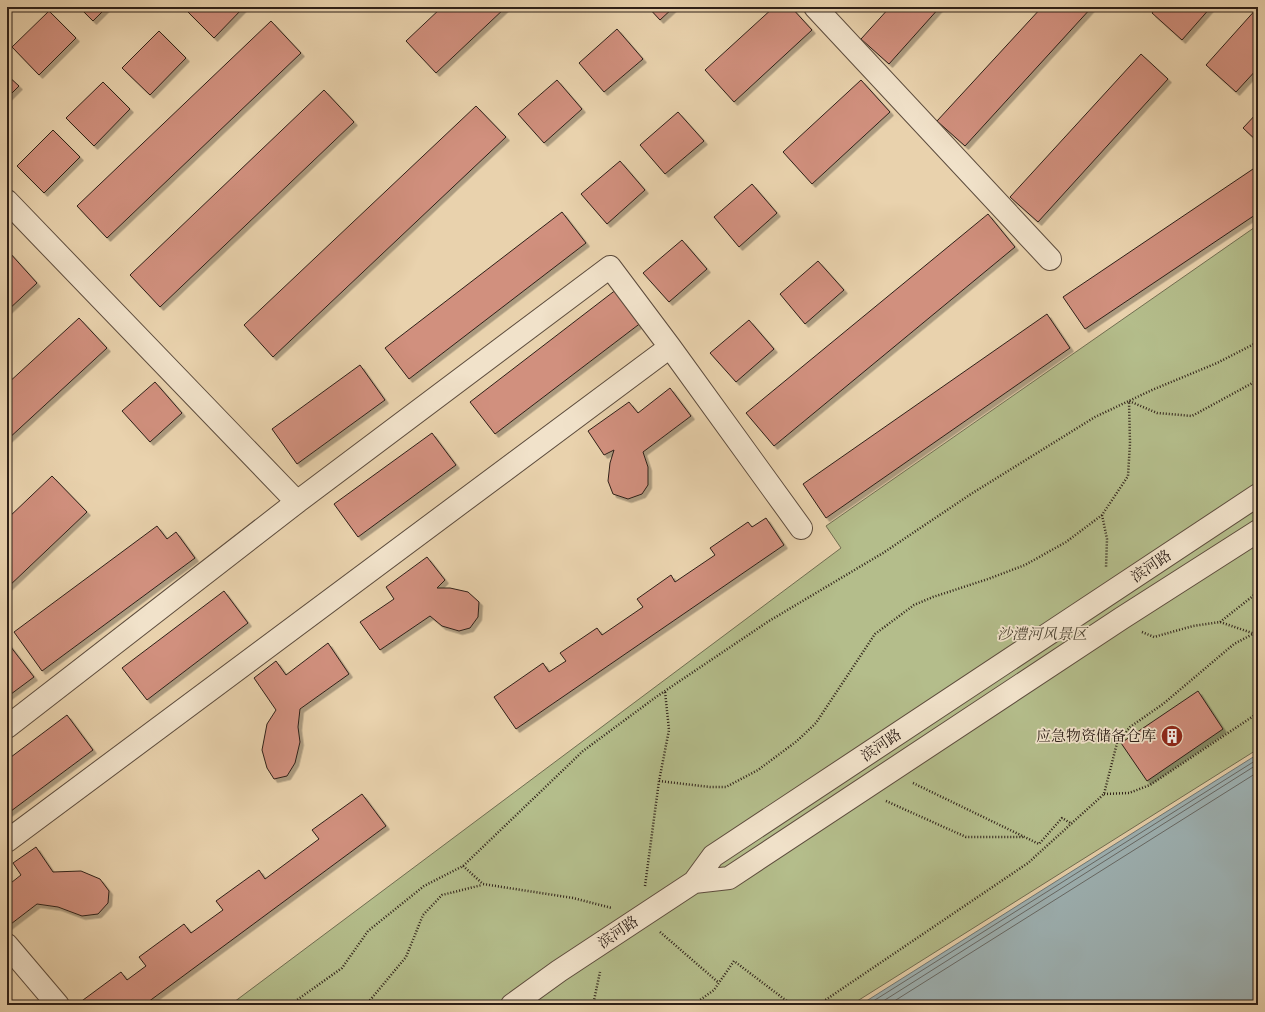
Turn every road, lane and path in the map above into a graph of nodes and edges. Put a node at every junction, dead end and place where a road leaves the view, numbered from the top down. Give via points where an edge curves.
1 (815, 7) edge
2 (7, 201) edge
3 (1050, 259) dead end
4 (1258, 342) edge
5 (670, 347) junction
6 (1258, 380) edge
7 (1129, 401) junction
8 (1258, 495) edge
9 (297, 502) junction
10 (1102, 515) junction
11 (801, 528) dead end
12 (1258, 531) edge
13 (1117, 589) junction
14 (1258, 592) edge
15 (1127, 615) junction
16 (1220, 622) junction
17 (1253, 634) junction
18 (1258, 635) edge
19 (665, 691) junction
20 (1258, 712) edge
21 (7, 727) edge
22 (876, 749) junction
23 (890, 772) junction
24 (659, 782) junction
25 (862, 790) junction
26 (1104, 794) junction
27 (1072, 824) junction
28 (1024, 837) junction
29 (7, 841) edge
30 (463, 866) junction
31 (694, 882) junction
32 (483, 884) junction
33 (641, 916) junction
34 (7, 945) edge
35 (719, 983) junction
36 (58, 1005) edge
37 (290, 1005) edge
38 (366, 1005) edge
39 (512, 1005) edge
40 (693, 1005) edge
41 (792, 1005) edge
42 (818, 1005) edge

1 - 3 street
2 - 9 street
4 - 7 path via 1217,363
5 - 9 street via 610,267
5 - 11 street
5 - 29 street
6 - 7 path via 1192,416 1157,413
7 - 10 path via 1128,476
7 - 19 path via 1095,417 971,494 883,553 769,621
8 - 13 street, 滨河路
9 - 21 street
10 - 13 path via 1107,539 1106,567
10 - 24 path via 1066,542 1025,565 914,605 875,634 816,723 797,741 758,770 726,787
12 - 15 street
13 - 15 street
13 - 22 street, 滨河路
14 - 16 path
15 - 16 path via 1133,628 1154,637 1193,626
15 - 23 street
16 - 17 path
17 - 18 path
17 - 26 path via 1234,644 1163,704 1130,727 1117,743
19 - 24 path via 669,730
19 - 30 path via 583,751
20 - 26 path via 1150,785 1129,793
22 - 23 street
22 - 31 street, 滨河路 via 713,856
23 - 25 street
23 - 28 path
24 - 33 path
25 - 28 path via 966,837
25 - 31 street via 729,878
26 - 27 path
27 - 28 path via 1062,818 1039,844
27 - 42 path via 1028,863
30 - 32 path
30 - 37 path via 424,886 368,931 342,968
31 - 33 street, 滨河路
32 - 33 path via 573,898
32 - 38 path via 442,895 423,915 406,957
33 - 35 path
33 - 39 street, 滨河路
34 - 36 street
35 - 40 path via 714,990
35 - 41 path via 734,961

